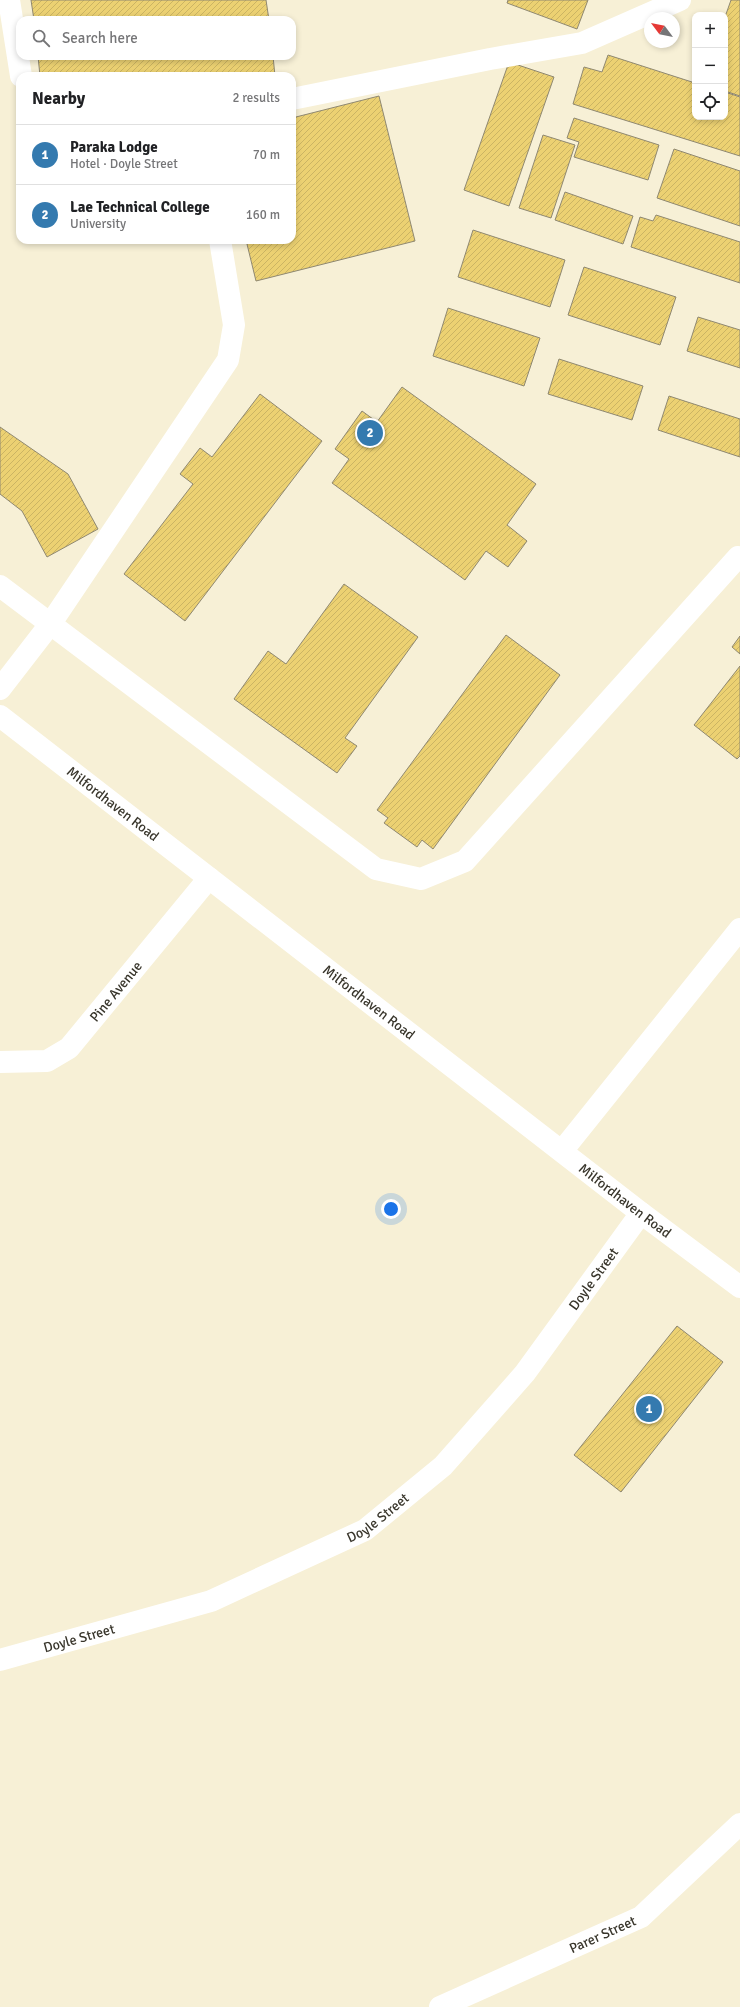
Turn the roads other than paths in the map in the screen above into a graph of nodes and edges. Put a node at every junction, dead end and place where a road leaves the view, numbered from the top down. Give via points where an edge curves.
1 (9, 0) edge
2 (680, 0) edge
3 (16, 44) edge
4 (18, 60) edge
5 (20, 72) edge
6 (296, 98) edge
7 (221, 244) edge
8 (738, 558) dead end
9 (0, 586) edge
10 (51, 623) junction
11 (0, 689) edge
12 (0, 716) edge
13 (209, 878) junction
14 (740, 929) edge
15 (0, 1062) edge
16 (562, 1152) junction
17 (641, 1213) junction
18 (740, 1287) edge
19 (0, 1660) edge
20 (740, 1824) edge
21 (440, 2007) edge

1 - 3 street
2 - 6 street via 582,43
4 - 5 street
7 - 10 street via 234,325 228,360
8 - 10 street via 465,861 421,879 376,869
9 - 10 street
10 - 11 street
12 - 13 street, Milfordhaven Road
13 - 15 street, Pine Avenue via 69,1048 47,1061
13 - 16 street, Milfordhaven Road
14 - 16 street
16 - 17 street, Milfordhaven Road
17 - 18 street, Milfordhaven Road
17 - 19 street, Doyle Street via 525,1373 443,1466 366,1530 211,1601
20 - 21 street, Parer Street via 641,1917

